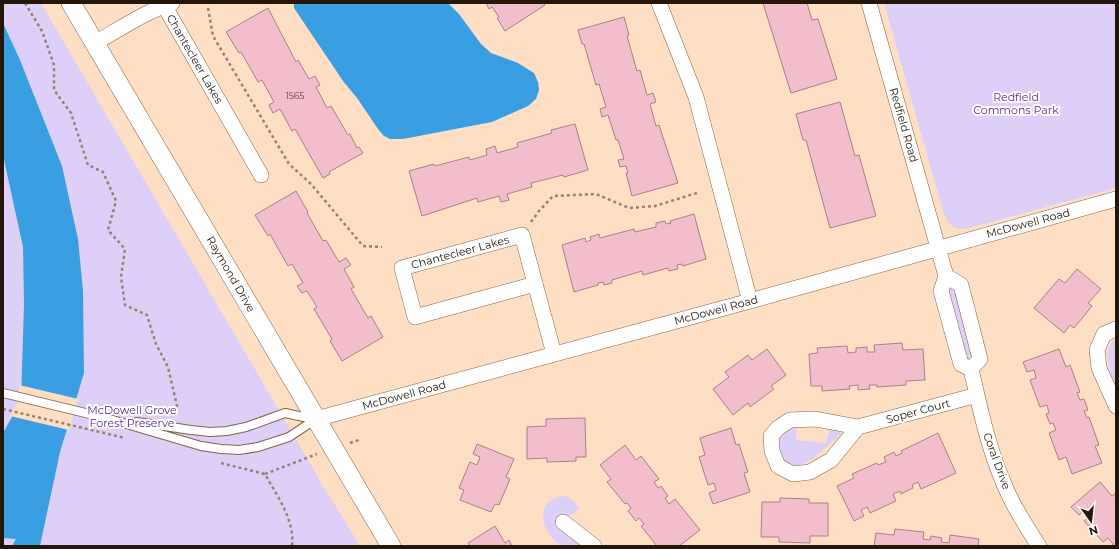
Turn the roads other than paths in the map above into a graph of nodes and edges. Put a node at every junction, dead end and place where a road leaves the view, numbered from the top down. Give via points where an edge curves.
1 (71, 3) edge
2 (659, 3) edge
3 (869, 3) edge
4 (168, 4) edge
5 (95, 44) junction
6 (261, 175) dead end
7 (1116, 199) edge
8 (938, 248) junction
9 (946, 276) junction
10 (535, 284) junction
11 (750, 301) junction
12 (1116, 329) edge
13 (554, 354) junction
14 (971, 368) junction
15 (3, 393) edge
16 (977, 395) junction
17 (1116, 406) edge
18 (106, 418) junction
19 (316, 419) junction
20 (858, 427) junction
21 (563, 522) dead end
22 (391, 546) edge
23 (594, 546) edge
24 (1039, 546) edge

1 - 5 street, Raymond Drive
2 - 11 street via 696,97
3 - 8 street, Redfield Road
4 - 5 street, Chantecleer Lakes
4 - 6 street, Chantecleer Lakes
5 - 19 street, Raymond Drive
7 - 8 street, McDowell Road
8 - 9 street
8 - 11 street, McDowell Road
9 - 14 street via 942,291 949,320 961,364
9 - 14 street via 961,285 980,359
10 - 10 street, Chantecleer Lakes via 415,317 402,268 522,235
10 - 13 street, Chantecleer Lakes
11 - 13 street, McDowell Road
12 - 17 street via 1104,334 1097,350 1098,368
13 - 19 street, McDowell Road
14 - 16 street, Coral Drive
15 - 18 lane
16 - 20 street, Soper Court
16 - 24 street, Coral Drive via 986,432 1004,484 1024,524
18 - 19 lane via 191,430 227,431 285,413
18 - 19 lane via 221,450 258,447 289,437
19 - 22 street, Raymond Drive
20 - 20 street, Soper Court via 815,419 790,420 771,436 772,451 778,466 793,474 810,472 831,460
21 - 23 street

